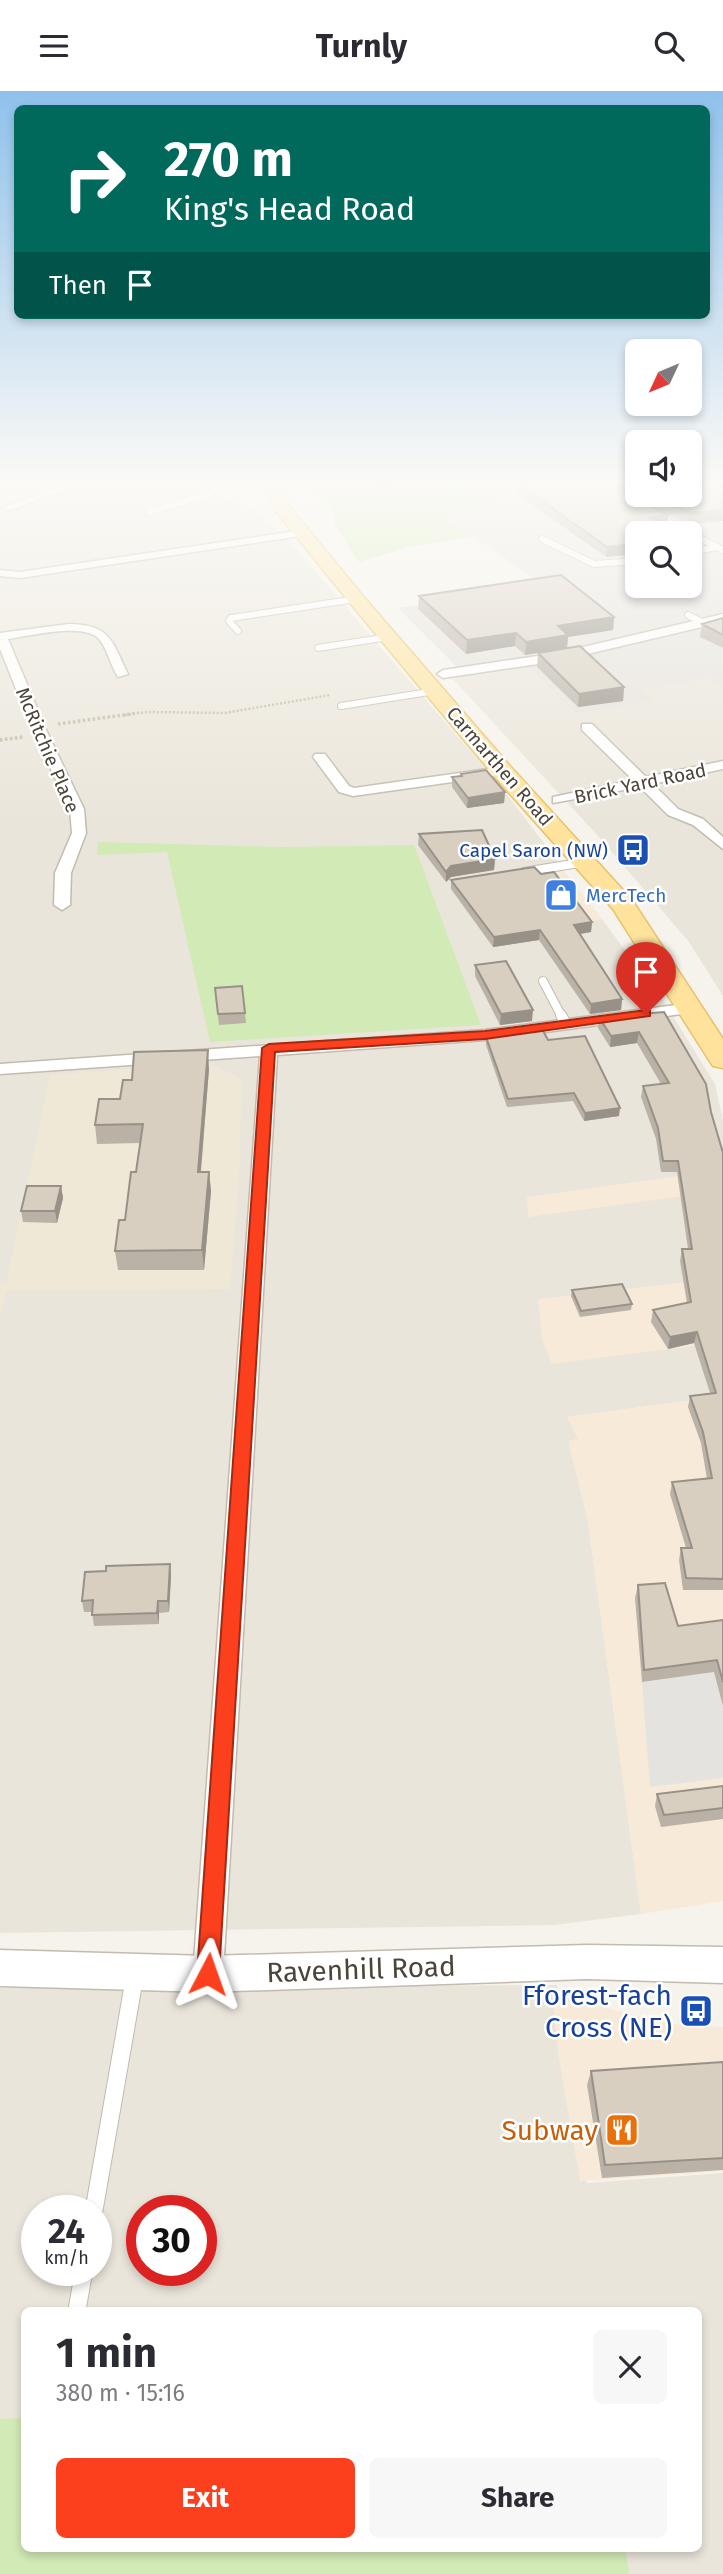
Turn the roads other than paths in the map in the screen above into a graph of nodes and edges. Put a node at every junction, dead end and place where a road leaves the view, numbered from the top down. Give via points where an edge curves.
1 (372, 597) edge
2 (356, 599) joint
3 (688, 615) dead end
4 (723, 618) edge
5 (704, 623) junction
6 (238, 631) dead end
7 (0, 637) edge
8 (388, 637) junction
9 (318, 648) dead end
10 (122, 674) dead end
11 (439, 683) junction
12 (341, 706) dead end
13 (587, 727) dead end
14 (320, 757) dead end
15 (508, 761) junction
16 (723, 765) edge
17 (540, 781) dead end
18 (643, 782) junction
19 (558, 800) junction
20 (723, 845) edge
21 (585, 863) junction
22 (519, 873) edge
23 (62, 905) dead end
24 (651, 909) dead end
25 (543, 981) dead end
26 (691, 1008) junction
27 (566, 1024) junction
28 (269, 1048) junction
29 (723, 1060) edge
30 (0, 1069) edge
31 (723, 1965) edge
32 (0, 1968) edge
33 (136, 1973) junction
34 (208, 1974) junction
35 (97, 2195) edge
36 (81, 2286) edge
37 (78, 2307) edge

1 - 11 main road, Carmarthen Road
2 - 6 lane via 231,618
2 - 8 main road, Carmarthen Road
3 - 5 lane
4 - 5 street
5 - 11 street
7 - 10 street, McRitchie Place via 90,629 101,634
7 - 23 street, McRitchie Place via 77,809 79,833 63,873
8 - 9 lane
8 - 11 main road, Carmarthen Road
11 - 12 lane
11 - 15 main road, Carmarthen Road
13 - 18 street
14 - 15 street via 344,789 353,792
15 - 21 main road, Carmarthen Road
16 - 18 street, Brick Yard Road
17 - 19 main road, Carmarthen Road
18 - 19 street, Brick Yard Road
18 - 20 street via 673,812 698,822
19 - 24 main road, Carmarthen Road
21 - 22 lane
21 - 26 main road, Carmarthen Road via 623,905
25 - 27 lane
26 - 27 street
26 - 29 main road, Carmarthen Road
27 - 28 street via 485,1035
28 - 30 street
28 - 34 street
31 - 34 street, Ravenhill Road via 587,1962
32 - 33 street, Ravenhill Road
33 - 34 street, Ravenhill Road
33 - 35 lane
36 - 37 lane

